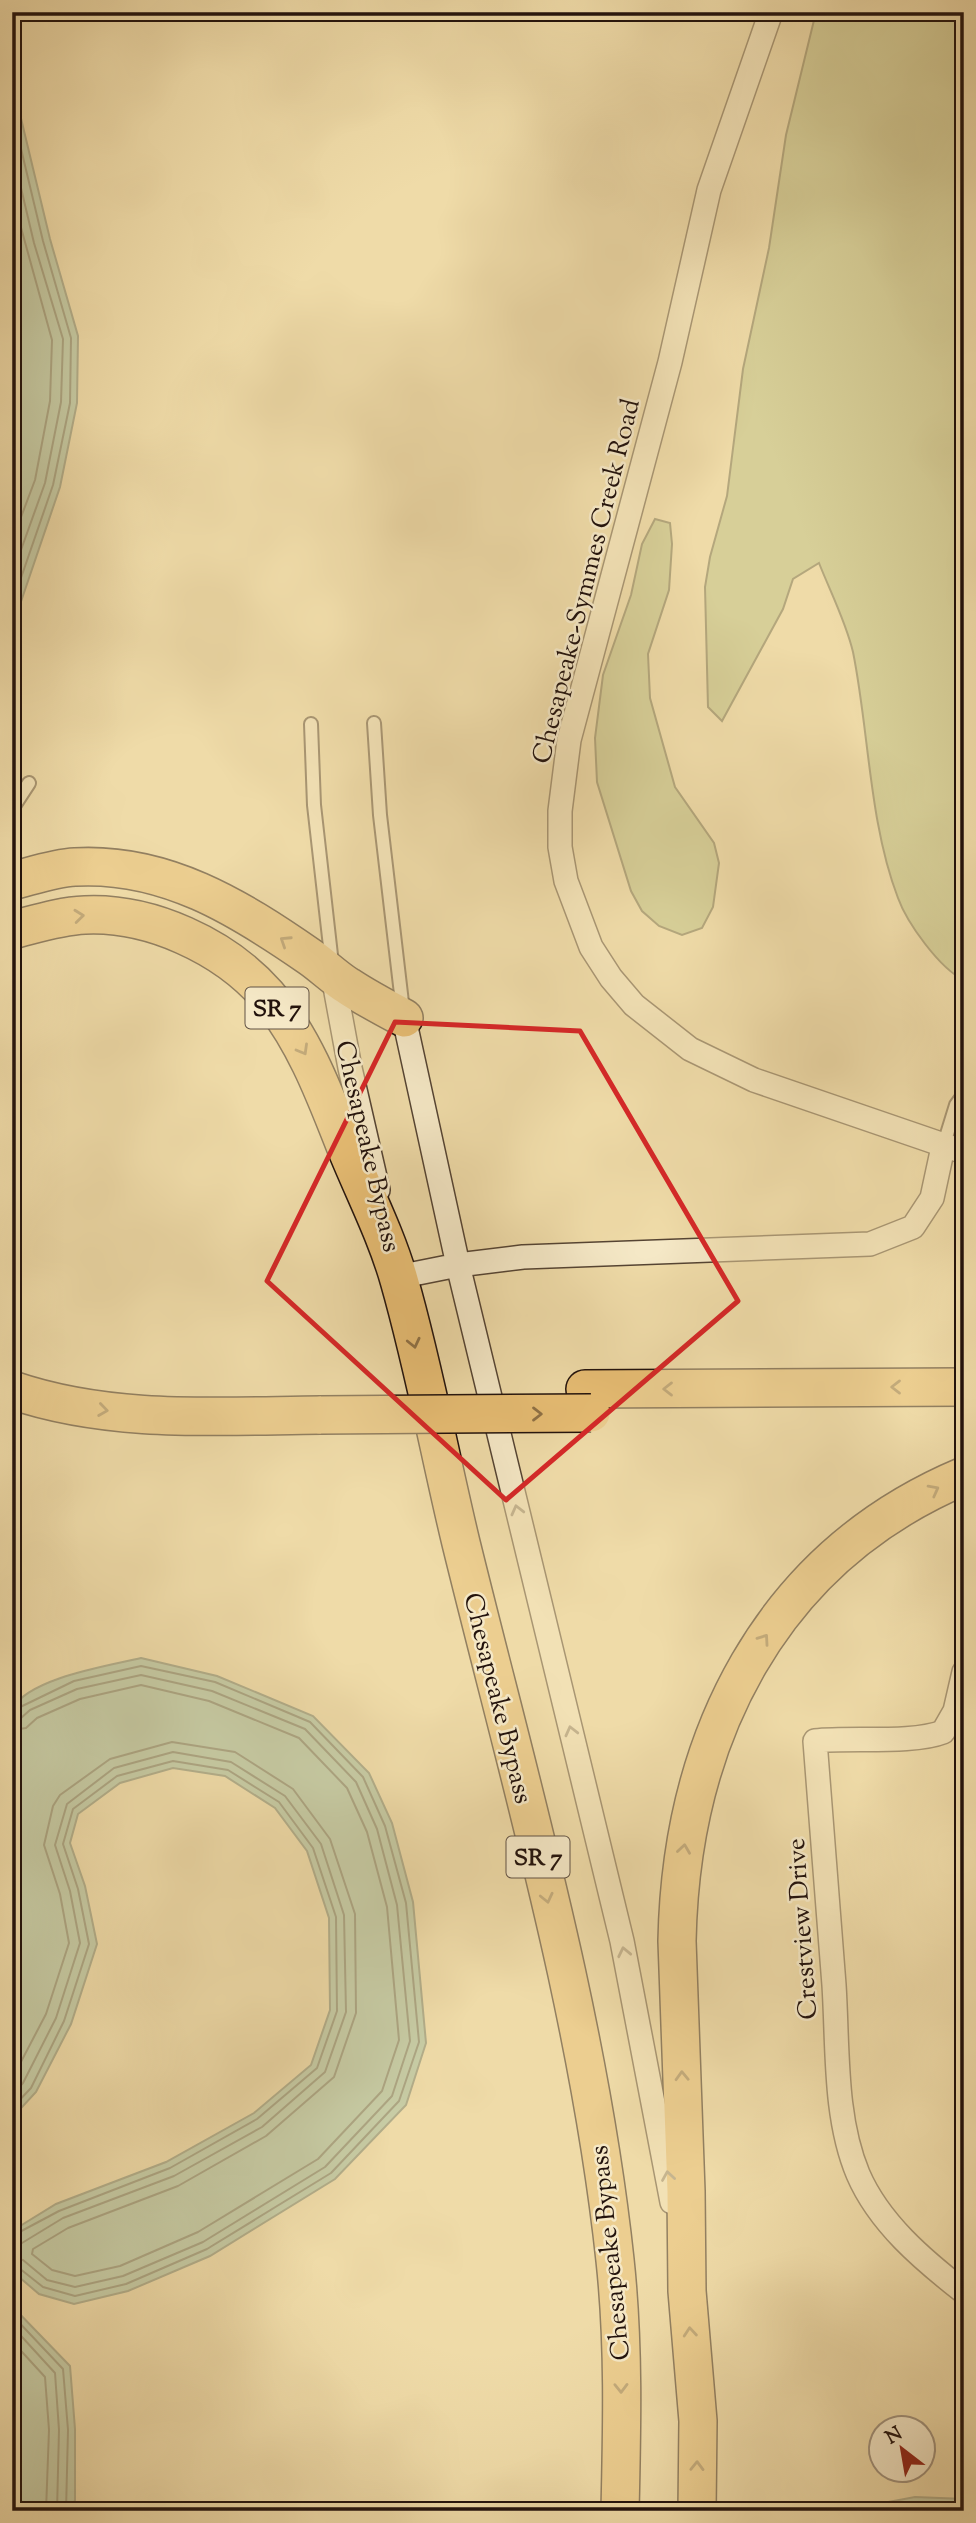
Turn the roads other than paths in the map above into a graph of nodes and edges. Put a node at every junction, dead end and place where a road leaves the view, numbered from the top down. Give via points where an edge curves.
1 (772, 12) edge
2 (374, 723) dead end
3 (311, 724) dead end
4 (29, 783) dead end
5 (12, 809) edge
6 (12, 881) edge
7 (12, 930) edge
8 (333, 976) junction
9 (404, 1018) junction
10 (964, 1094) edge
11 (953, 1149) edge
12 (458, 1265) junction
13 (398, 1277) junction
14 (12, 1363) edge
15 (964, 1387) edge
16 (12, 1390) edge
17 (588, 1401) junction
18 (319, 1403) junction
19 (964, 1411) edge
20 (964, 1476) edge
21 (964, 1672) edge
22 (687, 2291) junction
23 (964, 2292) edge
24 (620, 2511) edge
25 (697, 2511) edge

1 - 11 street, Chesapeake-Symmes Creek Road via 709,190 670,362 569,740 560,846 566,881 592,947 634,1005 660,1029 754,1080
2 - 9 lane
3 - 8 lane via 314,805
4 - 5 lane
8 -> 6 main road via 219,899 164,877 72,867
7 -> 13 main road, SR 7 via 86,915 126,918 198,943 249,978 284,1018 312,1066
8 - 9 main road
8 - 13 street, Chesapeake Bypass
9 - 12 street
10 - 11 lane via 957,1105
11 - 12 street via 932,1198 913,1227 870,1244 536,1256
12 - 13 street
22 -> 12 street via 622,1941
13 -> 24 main road, Chesapeake Bypass / SR 7 via 585,2069 615,2264
14 - 18 main road via 52,1377 119,1388
15 -> 17 main road
16 -> 18 main road via 126,1413
17 - 18 main road
17 - 19 main road
22 -> 20 main road via 678,1900 689,1816 710,1743 741,1675 793,1601 849,1545 883,1520
21 - 23 street, Crestview Drive via 955,1711 943,1731 922,1738 815,1741 845,2127 869,2196 907,2243
25 -> 22 main road via 698,2421

